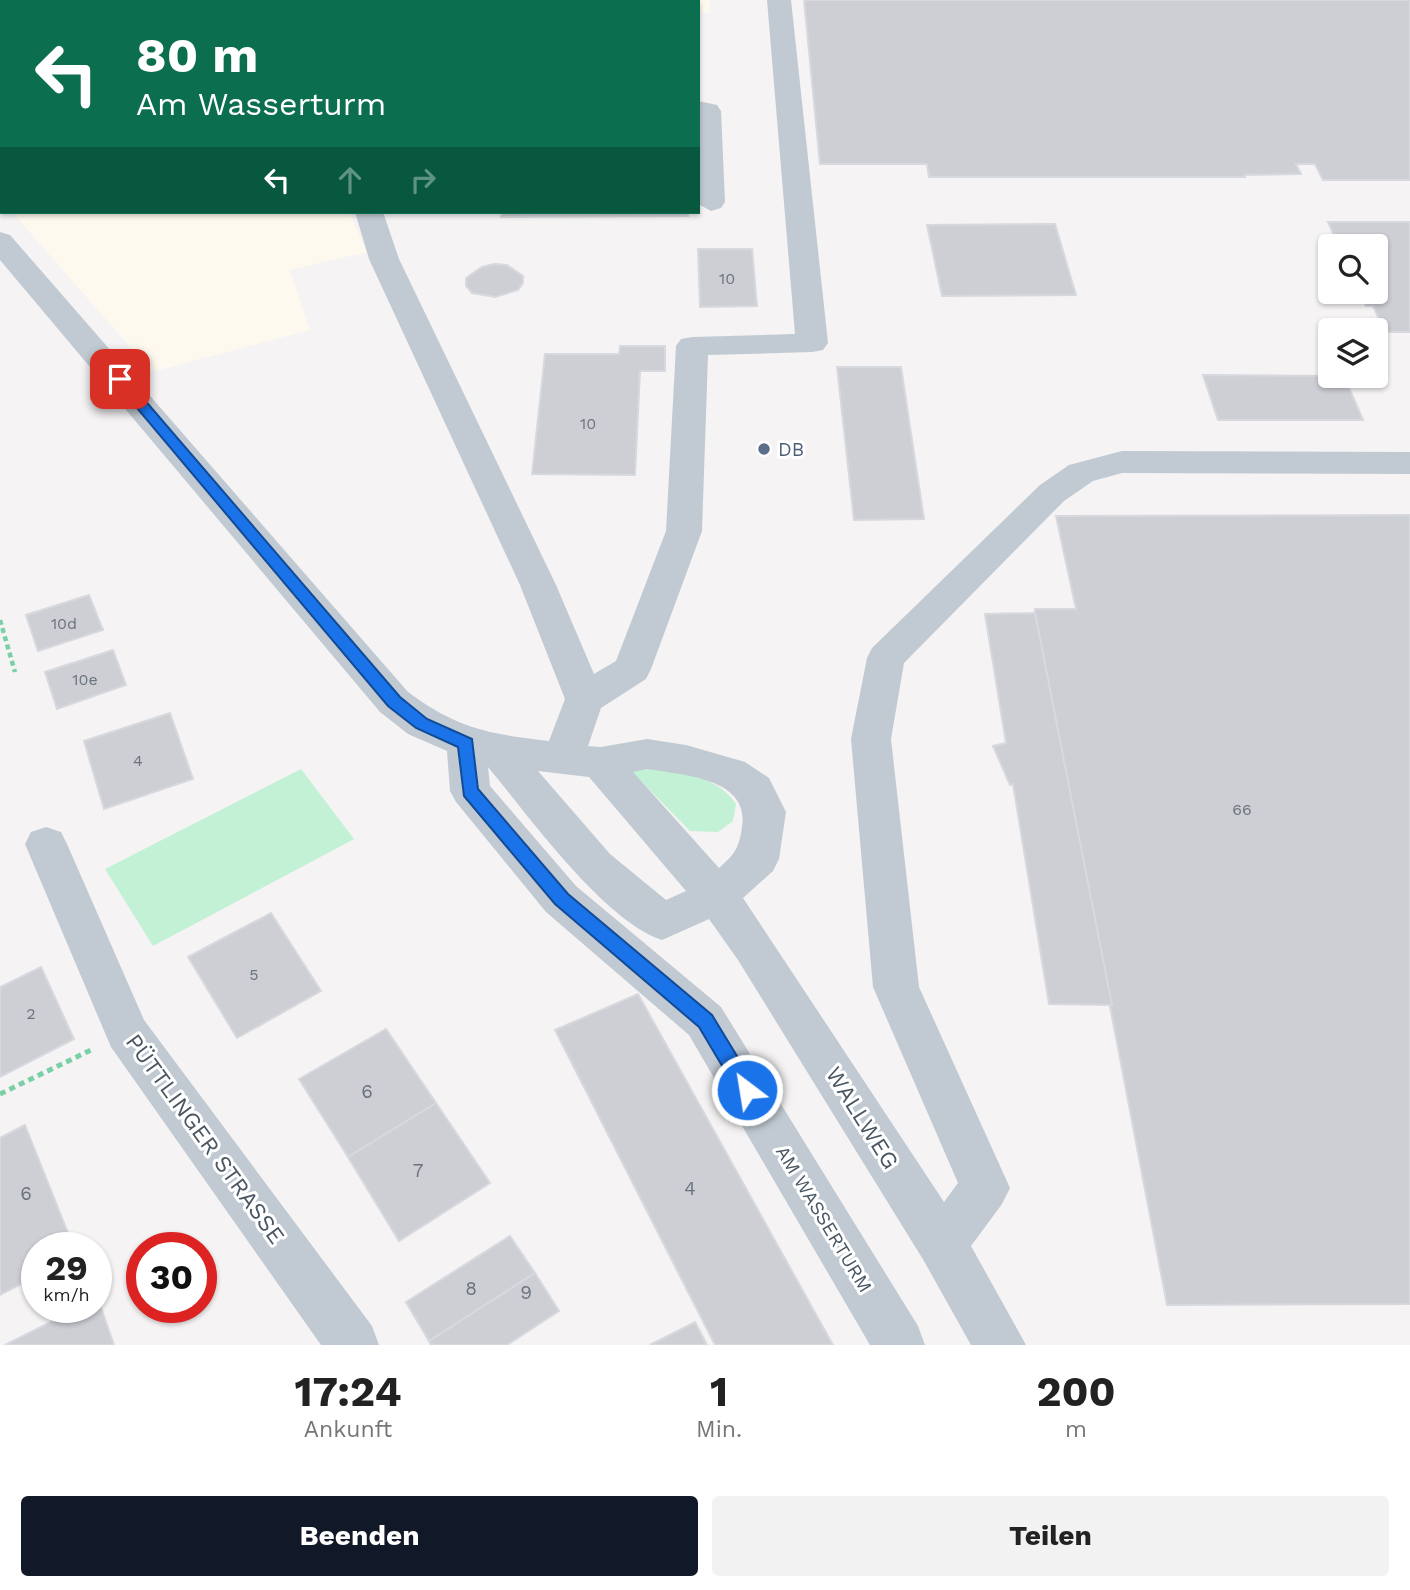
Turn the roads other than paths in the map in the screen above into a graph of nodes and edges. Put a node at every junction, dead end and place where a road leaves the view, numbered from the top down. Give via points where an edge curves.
1 (779, 0) edge
2 (700, 109) edge
3 (711, 202) dead end
4 (370, 214) edge
5 (0, 242) edge
6 (1410, 463) edge
7 (585, 699) junction
8 (482, 747) junction
9 (582, 760) junction
10 (46, 844) dead end
11 (717, 896) junction
12 (942, 1244) junction
13 (353, 1345) edge
14 (899, 1345) edge
15 (1000, 1345) edge

1 - 7 street via 812,343 692,346 684,531 678,553 632,669
2 - 3 street via 708,111
4 - 7 street via 381,252 538,585
5 - 8 street via 152,394 394,702 422,723
6 - 12 street via 1122,462 1080,472 1052,493 886,658 871,739 896,987 985,1188
7 - 9 street
8 - 9 street
8 - 11 street via 595,866 662,922
8 - 14 street, AM WASSERTURM via 470,791 561,899 705,1021
9 - 11 street
9 - 11 street via 646,754 686,760 731,773 755,789 765,812 758,859
10 - 13 street, PÜTTLINGER STRASSE via 127,1033
11 - 12 street, WALLWEG
12 - 15 street, WALLWEG

